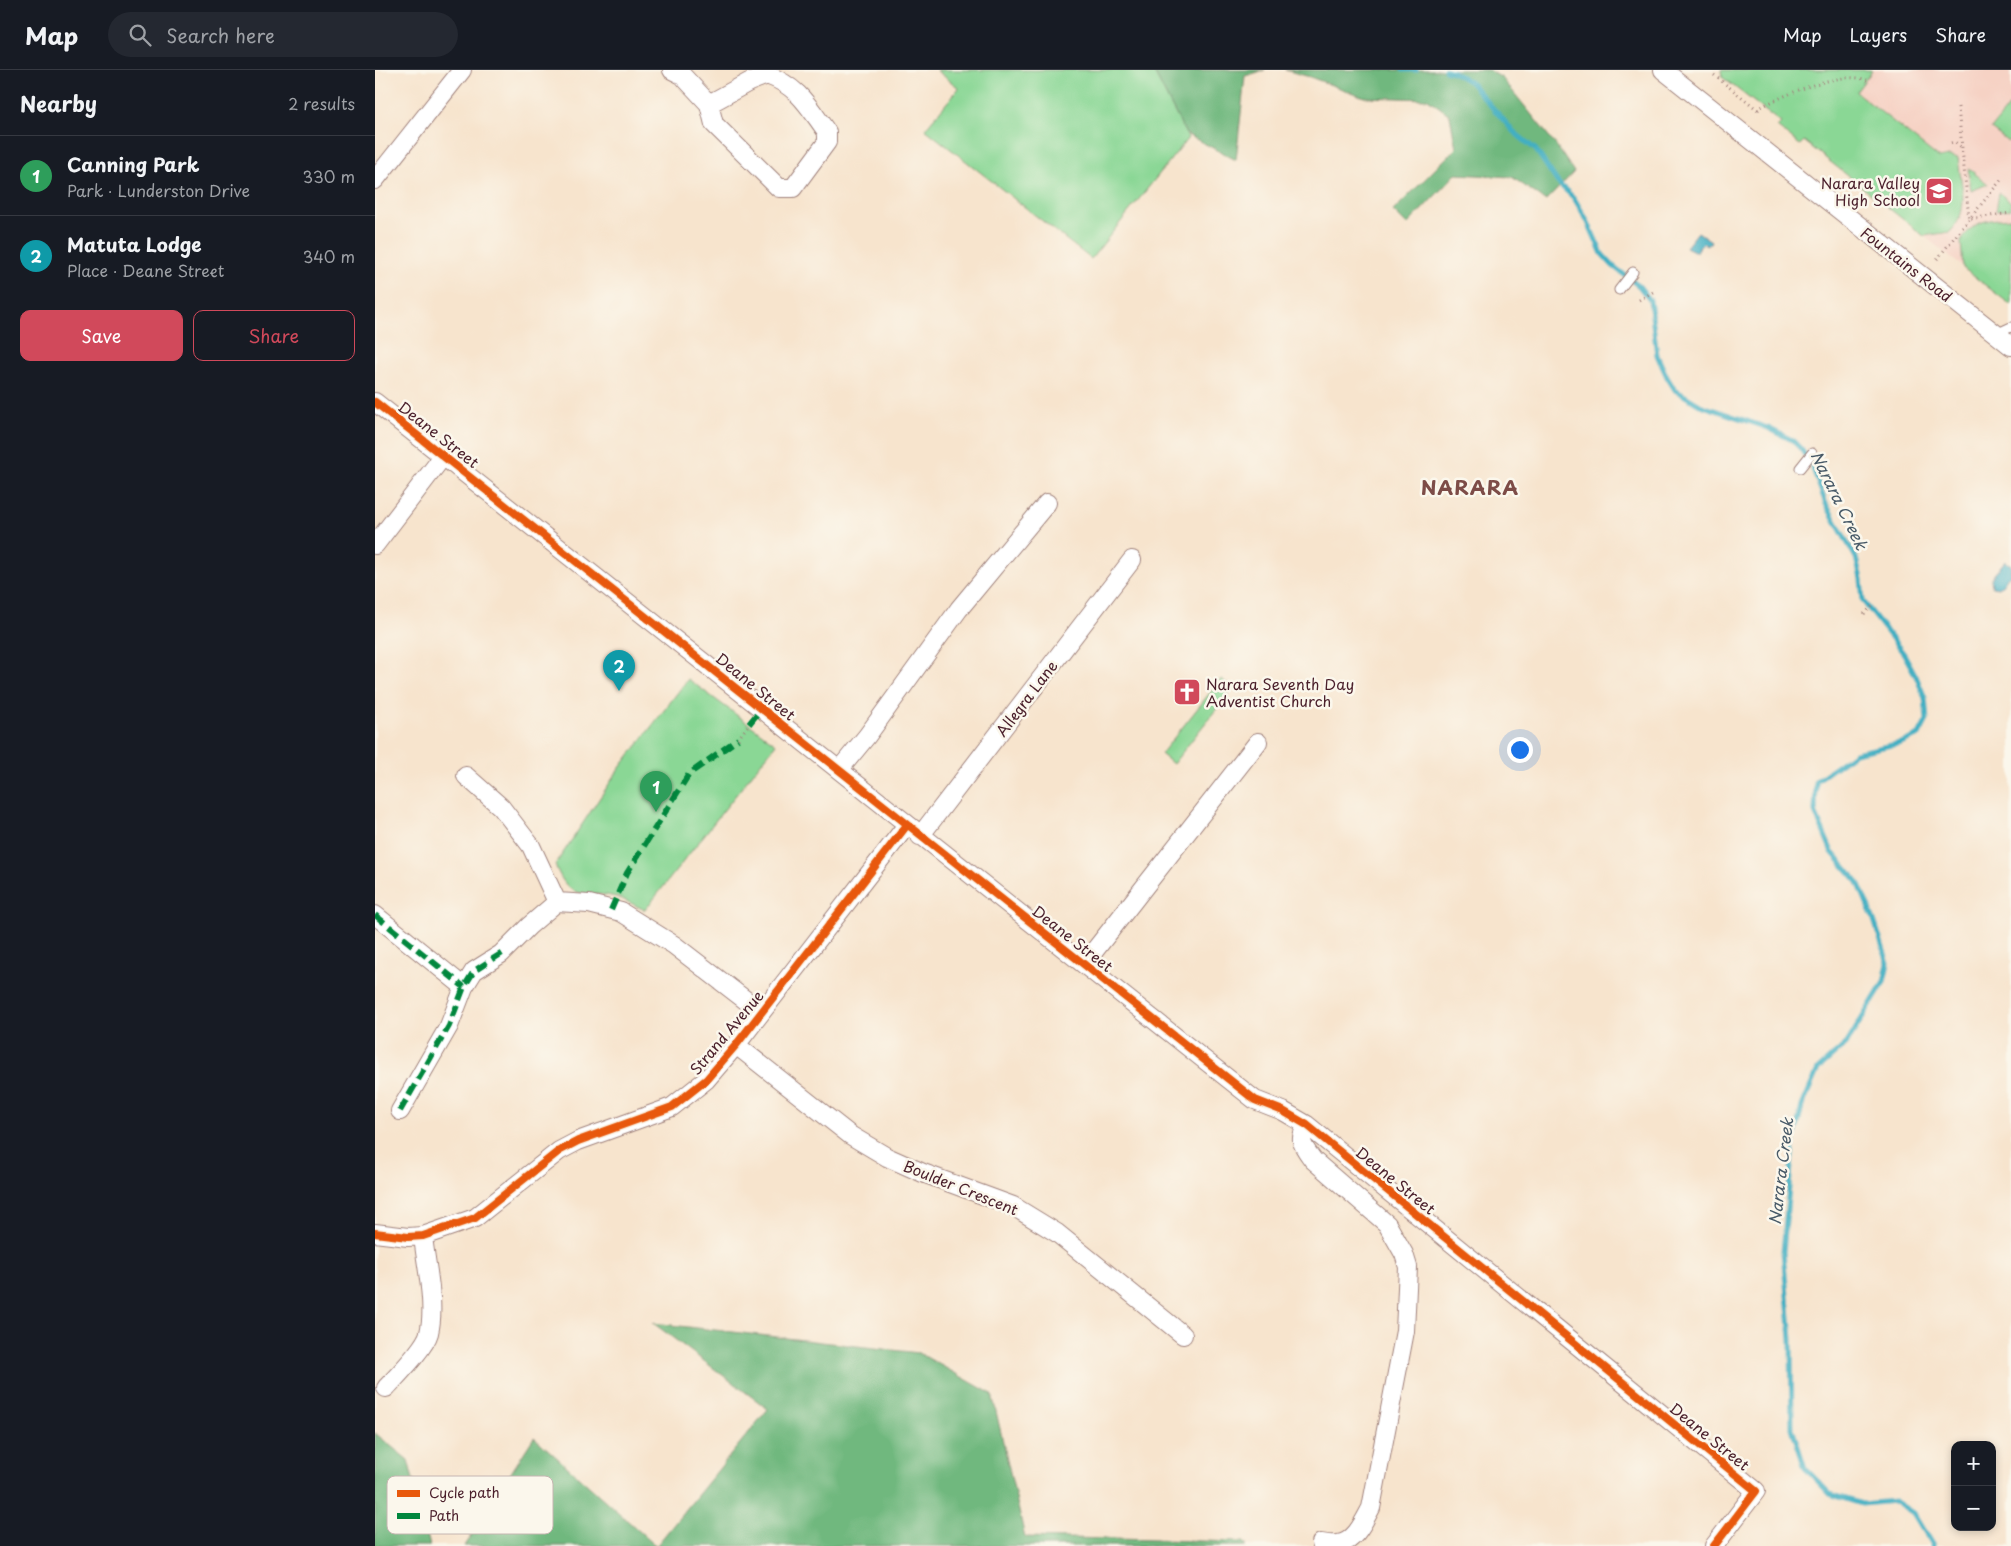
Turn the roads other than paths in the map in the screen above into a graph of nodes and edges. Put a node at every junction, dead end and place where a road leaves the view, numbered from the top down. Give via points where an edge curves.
1 (462, 70) edge
2 (672, 70) edge
3 (1671, 73) edge
4 (709, 104) junction
5 (375, 180) edge
6 (1633, 272) dead end
7 (1619, 290) dead end
8 (2004, 330) edge
9 (2011, 346) edge
10 (375, 402) edge
11 (1812, 453) dead end
12 (444, 456) junction
13 (1800, 468) dead end
14 (1047, 503) dead end
15 (375, 545) edge
16 (1132, 560) dead end
17 (1258, 742) dead end
18 (839, 770) junction
19 (466, 776) dead end
20 (907, 825) junction
21 (921, 836) junction
22 (557, 902) junction
23 (377, 921) edge
24 (1084, 964) junction
25 (464, 987) junction
26 (761, 1012) junction
27 (736, 1045) junction
28 (400, 1111) dead end
29 (1307, 1125) junction
30 (375, 1233) edge
31 (423, 1236) junction
32 (1183, 1335) dead end
33 (386, 1388) dead end
34 (1321, 1543) dead end
35 (1714, 1546) edge

1 - 5 street
2 - 4 street via 682,75
3 - 8 street, Fountains Road
4 - 4 street via 714,124 779,188 793,188 827,142 827,132 798,93 767,75
6 - 7 lane
8 - 9 street, Fountains Road
10 - 12 street, Deane Street
11 - 13 lane
12 - 15 street
12 - 18 street, Deane Street
14 - 18 street via 959,609
16 - 21 street, Allegra Lane
17 - 24 street, Deane Street
18 - 20 street, Deane Street
19 - 22 street via 501,807 531,846
20 - 21 street, Deane Street
20 - 26 street, Strand Avenue
21 - 24 street, Deane Street
22 - 25 street via 507,950 474,970
22 - 26 street via 589,904 621,912 674,945
23 - 25 street
24 - 29 street, Deane Street via 1255,1100
25 - 28 street via 449,1026
26 - 27 street, Strand Avenue
27 - 31 street, Strand Avenue via 706,1080 672,1107 578,1141 559,1151 475,1218
27 - 32 street, Boulder Crescent via 850,1134 887,1156 923,1173 1013,1206 1057,1233
29 - 34 street via 1302,1133 1304,1148 1313,1160 1387,1224 1405,1254 1408,1267 1405,1331 1371,1508 1361,1527 1348,1540 1339,1544
29 - 35 street, Deane Street via 1756,1490
30 - 31 street, Strand Avenue
31 - 33 street via 431,1312 429,1334

